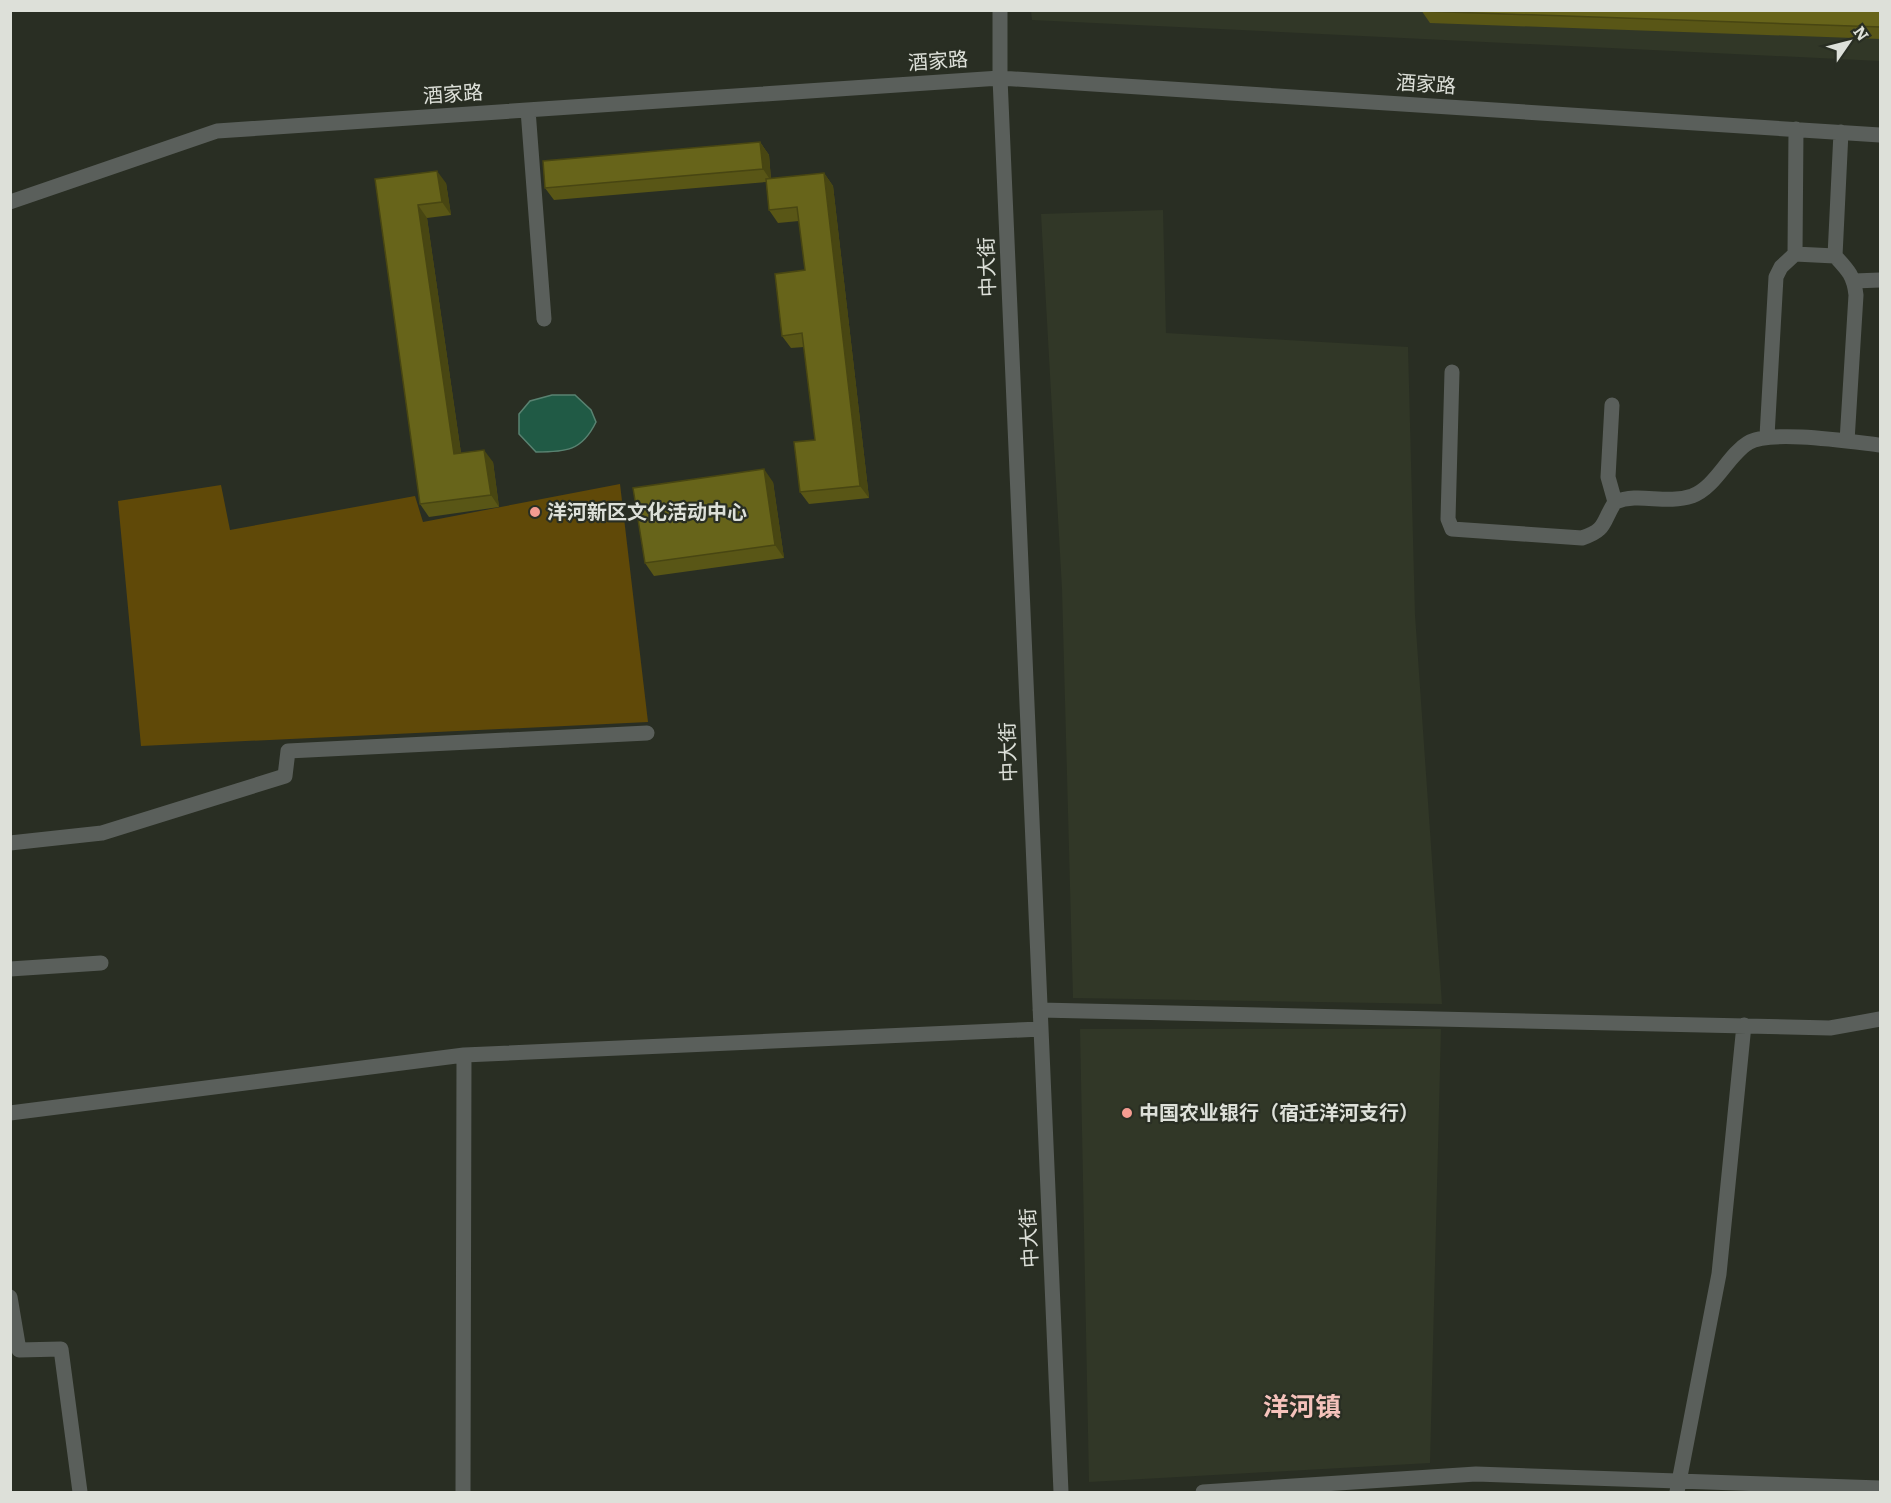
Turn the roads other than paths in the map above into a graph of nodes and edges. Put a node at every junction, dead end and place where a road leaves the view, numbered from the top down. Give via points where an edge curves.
1 (1000, 10) edge
2 (1000, 78) junction
3 (528, 110) junction
4 (1796, 129) junction
5 (1841, 132) junction
6 (1881, 135) edge
7 (10, 202) edge
8 (1795, 254) junction
9 (1835, 256) junction
10 (1854, 280) junction
11 (1881, 280) edge
12 (544, 319) dead end
13 (1452, 372) dead end
14 (1612, 405) dead end
15 (1767, 436) junction
16 (1847, 441) junction
17 (1881, 445) edge
18 (1615, 502) junction
19 (647, 733) dead end
20 (10, 843) edge
21 (101, 963) dead end
22 (10, 969) edge
23 (1040, 1010) junction
24 (1881, 1019) edge
25 (1744, 1025) junction
26 (1041, 1029) junction
27 (464, 1055) junction
28 (10, 1113) edge
29 (10, 1297) edge
30 (1678, 1487) edge
31 (1881, 1488) edge
32 (80, 1492) edge
33 (463, 1492) edge
34 (1061, 1492) edge
35 (1203, 1492) edge

1 - 2 street, 中大街
2 - 3 street, 酒家路
2 - 4 street, 酒家路
2 - 23 street, 中大街
3 - 7 street, 酒家路 via 217,131
3 - 12 street
4 - 5 street, 酒家路
4 - 8 street
5 - 6 street, 酒家路
5 - 9 street
8 - 9 street
8 - 15 street via 1776,277
9 - 10 street
10 - 11 street
10 - 16 street
13 - 18 street via 1448,519 1452,529 1582,538 1597,534
14 - 18 street via 1608,477
15 - 16 street
15 - 18 street via 1748,443 1709,485 1694,495 1672,501 1627,497
16 - 17 street
19 - 20 street via 288,751 285,776 102,833
21 - 22 street
23 - 25 street
23 - 26 street, 中大街
24 - 25 street via 1830,1028
25 - 30 street via 1719,1274
26 - 27 street
26 - 34 street, 中大街
27 - 28 street
27 - 33 street
29 - 32 street via 19,1350 61,1349
30 - 31 street
30 - 35 street via 1476,1474

